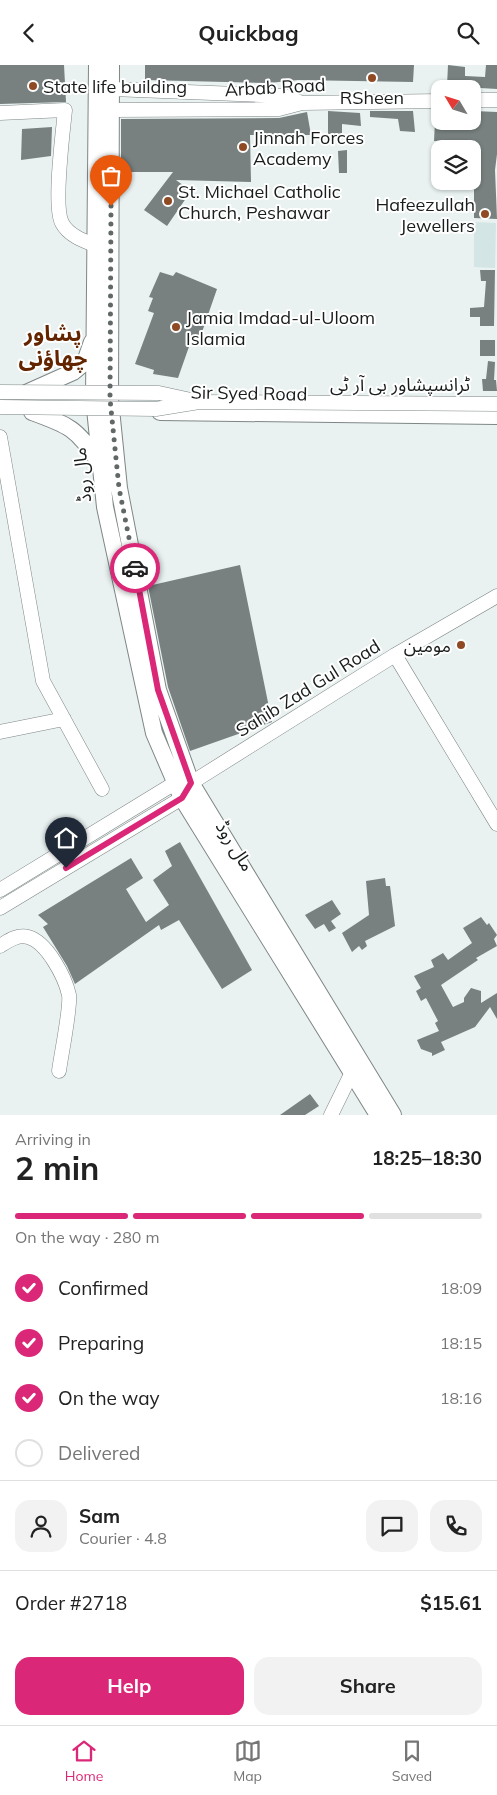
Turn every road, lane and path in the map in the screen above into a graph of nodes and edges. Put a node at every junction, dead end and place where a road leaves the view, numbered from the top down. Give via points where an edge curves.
1 (102, 67) edge
2 (112, 89) junction
3 (481, 100) edge
4 (497, 100) edge
5 (431, 101) edge
6 (302, 103) junction
7 (112, 109) junction
8 (0, 113) edge
9 (97, 246) junction
10 (96, 330) junction
11 (1, 402) edge
12 (103, 405) junction
13 (32, 412) junction
14 (497, 412) edge
15 (0, 437) edge
16 (101, 465) junction
17 (497, 596) edge
18 (395, 655) junction
19 (64, 719) junction
20 (0, 732) edge
21 (183, 783) junction
22 (102, 789) dead end
23 (182, 798) junction
24 (497, 824) edge
25 (0, 890) edge
26 (0, 908) edge
27 (0, 945) edge
28 (355, 1066) junction
29 (59, 1071) dead end
30 (331, 1115) edge
31 (378, 1115) edge
32 (393, 1115) edge

1 - 2 main road, مال روڈ
1 - 9 main road, مال روڈ
2 - 6 street via 284,96
2 - 7 main road, مال روڈ
3 - 4 street
5 - 6 street, Arbab Road
6 - 7 street, Arbab Road via 279,109
7 - 12 main road, مال روڈ
8 - 9 street via 65,110 59,185 61,222 71,235
9 - 10 main road, مال روڈ
10 - 11 main road via 85,361 73,372 51,384
10 - 12 main road, مال روڈ
11 - 12 main road, Sir Syed Road
11 - 13 main road, Sir Syed Road
11 - 14 street, ٹرانسپشاور بی آر ٹی, bridge via 159,393 199,402 480,404
12 - 13 main road, Sir Syed Road
12 - 14 main road, Sir Syed Road
12 - 16 main road, مال روڈ
12 - 21 main road, مال روڈ via 158,690
13 - 16 main road via 64,423 76,431
15 - 19 street via 44,681
16 - 21 main road, مال روڈ via 105,507 154,733
17 - 18 street, Sahib Zad Gul Road
18 - 21 street, Sahib Zad Gul Road
18 - 24 street
19 - 20 street
19 - 22 street
21 - 23 main road, مال روڈ
21 - 25 street, Sahib Zad Gul Road
21 - 28 main road, مال روڈ
23 - 26 street
23 - 28 main road, مال روڈ
27 - 29 street via 14,937 28,937 44,948 58,968 69,996
28 - 30 street
28 - 31 main road, مال روڈ
28 - 32 main road, مال روڈ

